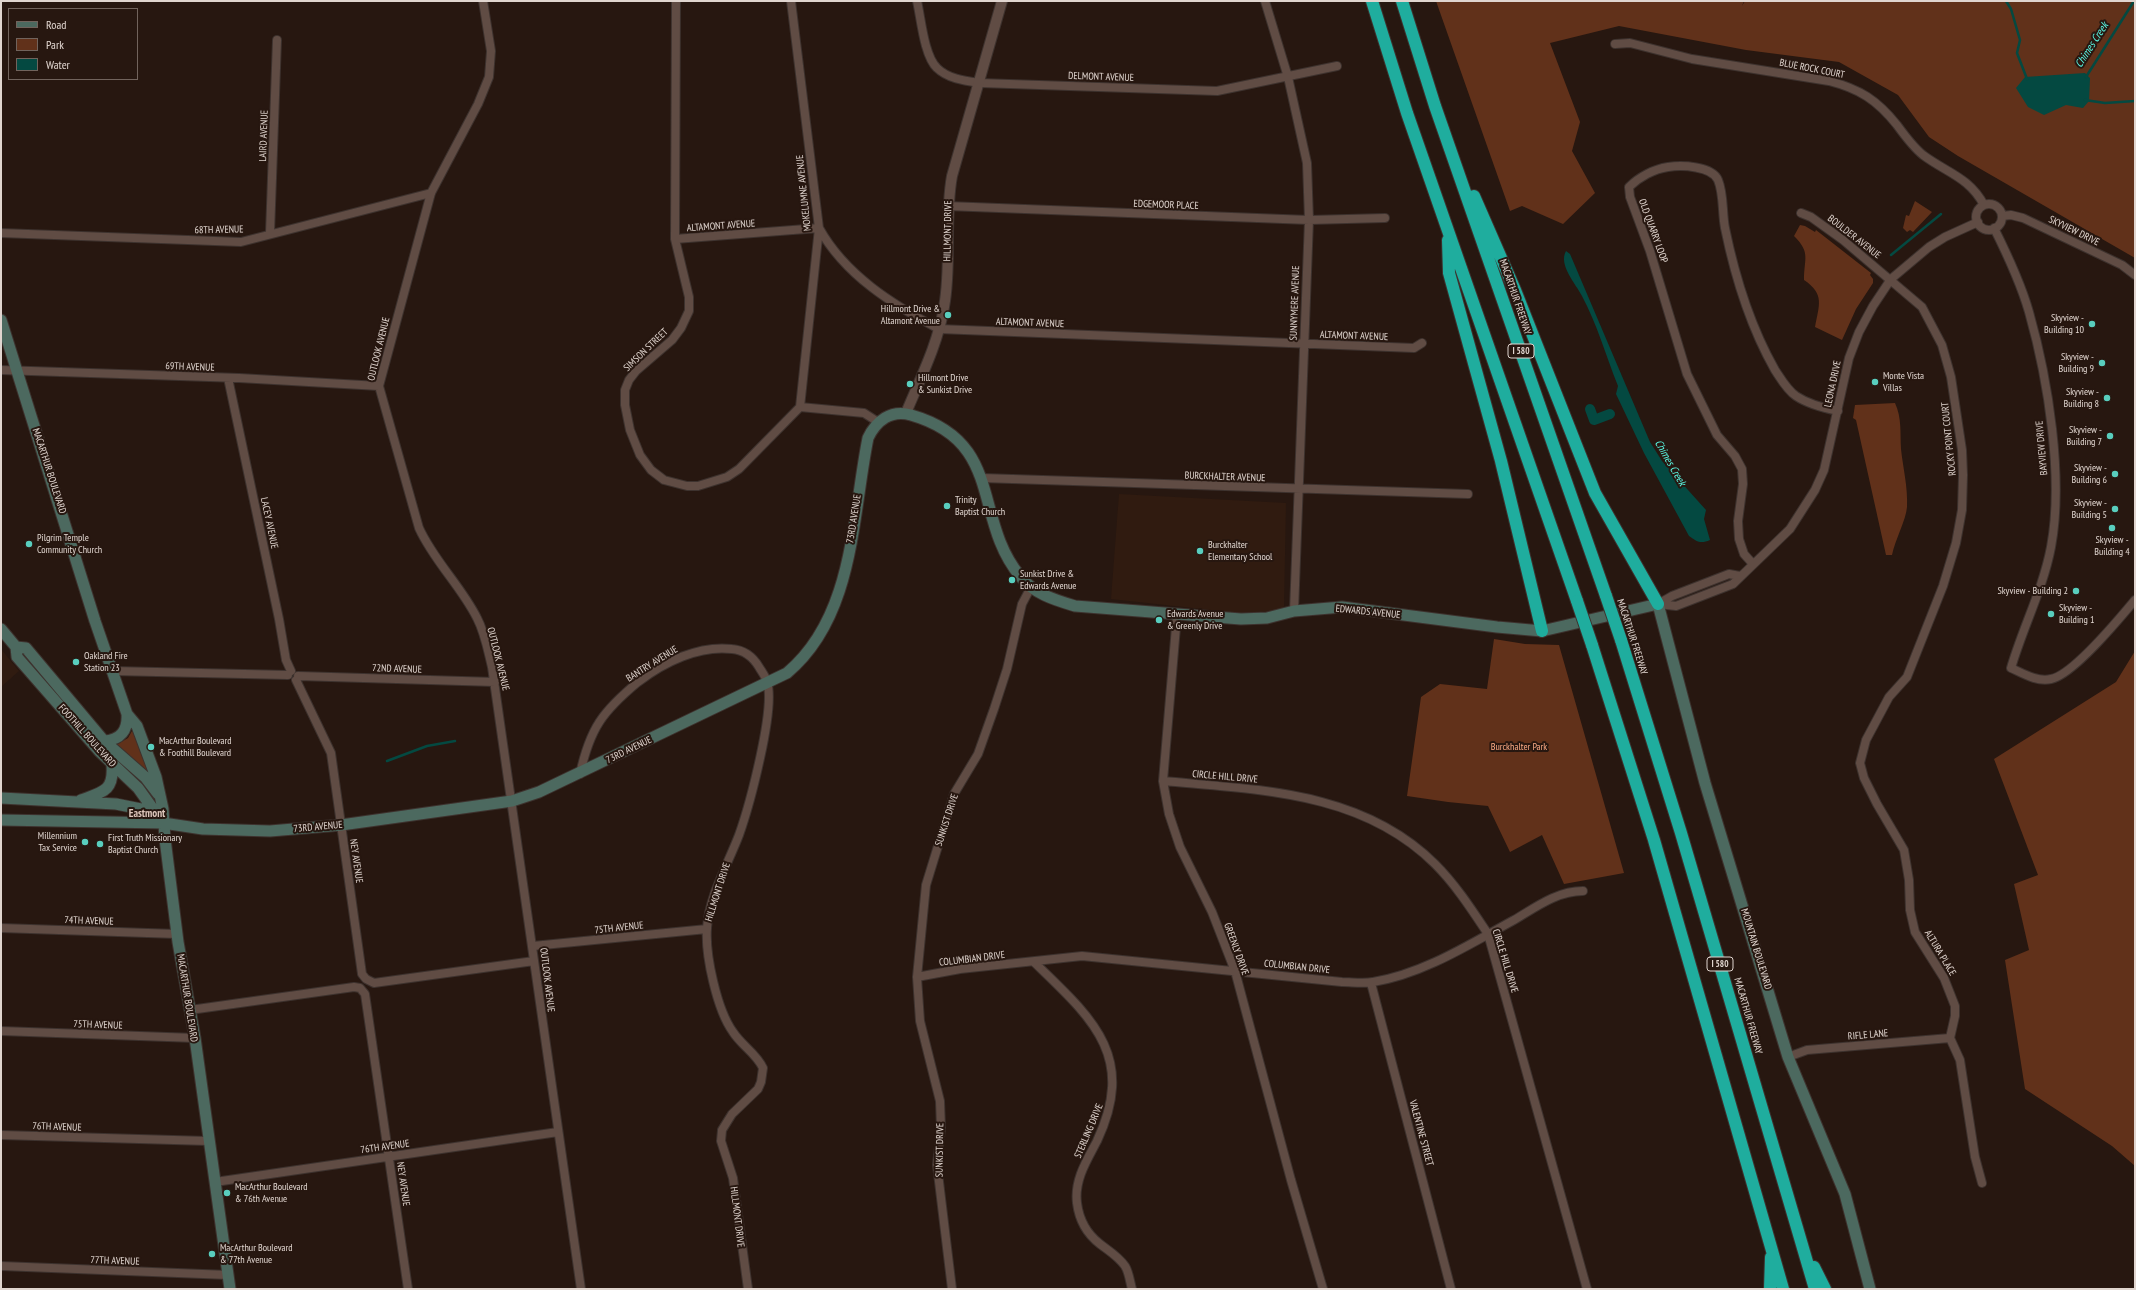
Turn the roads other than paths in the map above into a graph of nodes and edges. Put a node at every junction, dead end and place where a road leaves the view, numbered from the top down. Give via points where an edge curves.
1 (483, 1) edge
2 (676, 1) edge
3 (791, 1) edge
4 (917, 1) edge
5 (1002, 1) edge
6 (1265, 1) edge
7 (1366, 1) edge
8 (1372, 1) edge
9 (1402, 1) edge
10 (277, 40) dead end
11 (1615, 44) dead end
12 (1386, 51) junction
13 (1337, 66) dead end
14 (1288, 77) junction
15 (980, 83) junction
16 (1435, 106) junction
17 (431, 193) junction
18 (1984, 205) junction
19 (947, 206) junction
20 (1801, 214) dead end
21 (2002, 216) junction
22 (1385, 218) dead end
23 (1309, 220) junction
24 (1978, 222) junction
25 (819, 228) junction
26 (1994, 228) junction
27 (1448, 229) junction
28 (1, 233) edge
29 (270, 233) junction
30 (675, 239) junction
31 (2135, 275) edge
32 (1891, 280) junction
33 (1, 320) edge
34 (939, 329) junction
35 (1422, 343) dead end
36 (1304, 344) junction
37 (1, 370) edge
38 (17, 371) junction
39 (228, 378) junction
40 (379, 386) junction
41 (800, 407) junction
42 (1838, 411) junction
43 (906, 414) junction
44 (878, 422) junction
45 (982, 478) junction
46 (1298, 490) junction
47 (1468, 494) dead end
48 (1753, 564) junction
49 (1031, 587) junction
50 (2135, 600) edge
51 (1658, 604) junction
52 (1294, 611) junction
53 (1176, 615) junction
54 (1, 628) edge
55 (1542, 631) junction
56 (16, 646) junction
57 (112, 670) junction
58 (289, 673) junction
59 (297, 678) junction
60 (495, 682) junction
61 (768, 682) junction
62 (127, 714) junction
63 (104, 741) junction
64 (1860, 763) joint
65 (112, 765) junction
66 (580, 774) junction
67 (1163, 781) junction
68 (160, 796) junction
69 (1, 798) edge
70 (512, 801) junction
71 (75, 802) junction
72 (1, 820) edge
73 (163, 823) junction
74 (341, 825) junction
75 (1583, 890) dead end
76 (1, 928) edge
77 (707, 929) junction
78 (177, 934) junction
79 (1488, 934) junction
80 (533, 946) junction
81 (534, 960) junction
82 (1034, 962) junction
83 (1235, 971) junction
84 (917, 977) junction
85 (1371, 983) junction
86 (190, 1010) junction
87 (1, 1031) edge
88 (195, 1038) junction
89 (1950, 1038) junction
90 (1788, 1057) junction
91 (558, 1132) junction
92 (1, 1135) edge
93 (208, 1141) junction
94 (388, 1156) junction
95 (215, 1182) junction
96 (1982, 1183) dead end
97 (1800, 1238) junction
98 (1772, 1246) junction
99 (1, 1266) edge
100 (228, 1275) junction
101 (230, 1289) edge
102 (408, 1289) edge
103 (582, 1289) edge
104 (748, 1289) edge
105 (952, 1289) edge
106 (1132, 1289) edge
107 (1323, 1289) edge
108 (1451, 1289) edge
109 (1587, 1289) edge
110 (1770, 1289) edge
111 (1784, 1289) edge
112 (1815, 1289) edge
113 (1825, 1289) edge
114 (1870, 1289) edge

1 - 17 street, OUTLOOK AVENUE via 492,51 489,76 478,104
2 - 30 street, SIMSON STREET
3 - 25 street, MOKELUMNE AVENUE
4 - 15 street, DELMONT AVENUE via 926,43 936,68 953,77
5 - 15 street, HILLMONT DRIVE
6 - 14 street, SUNNYMERE AVENUE
7 - 12 highway
8 - 12 highway, I 580
9 - 16 highway, MACARTHUR FREEWAY / I 580
10 - 29 street, LAIRD AVENUE
11 - 18 street, BLUE ROCK COURT via 1630,43 1692,59 1850,86 1879,104 1923,155 1967,182
12 - 27 highway, I 580
13 - 14 street, DELMONT AVENUE
14 - 15 street, DELMONT AVENUE via 1217,91
14 - 23 street, SUNNYMERE AVENUE via 1307,163
15 - 19 street, HILLMONT DRIVE via 956,159
16 - 51 highway via 1515,290 1592,487
16 - 97 highway, MACARTHUR FREEWAY / I 580, bridge via 1621,640 1679,826
17 - 29 street, 68TH AVENUE
17 - 40 street, OUTLOOK AVENUE
18 - 21 street via 1996,206
18 - 24 street via 1976,214
19 - 23 street, EDGEMOOR PLACE
19 - 34 street, HILLMONT DRIVE via 947,283
20 - 32 street, BOULDER AVENUE via 1811,217 1843,240
21 - 26 street
21 - 31 street, SKYVIEW DRIVE via 2023,218 2122,265
22 - 23 street, EDGEMOOR PLACE
23 - 36 street, SUNNYMERE AVENUE
24 - 26 street via 1986,229
24 - 32 street, LEONA DRIVE via 1929,247
25 - 30 street, ALTAMONT AVENUE
25 - 34 street, ALTAMONT AVENUE via 837,255 878,294
25 - 41 street, MOKELUMNE AVENUE
26 - 50 street, BAYVIEW DRIVE via 2029,311 2055,455 2055,512 2051,546 2042,581 2011,668 2036,679 2052,679 2067,672
27 - 55 highway via 1449,273 1501,461
27 - 98 highway, I 580, bridge via 1592,645 1654,840
28 - 29 street, 68TH AVENUE via 241,242
30 - 41 street, SIMSON STREET via 689,297 689,311 672,340 636,371 625,390 630,430 640,456 651,470 674,484 687,486 713,483 739,469
32 - 42 street, LEONA DRIVE via 1859,332 1849,358
32 - 64 street, ROCKY POINT COURT via 1922,307 1942,345 1957,407 1963,475 1962,510 1956,543 1943,586 1907,677 1889,697 1866,740
33 - 38 main road, MACARTHUR BOULEVARD
34 - 36 street, ALTAMONT AVENUE
34 - 43 street, HILLMONT DRIVE
35 - 36 street, ALTAMONT AVENUE via 1414,348
36 - 46 street, SUNNYMERE AVENUE
37 - 38 street, 69TH AVENUE
38 - 39 street, 69TH AVENUE
38 - 57 main road, MACARTHUR BOULEVARD
39 - 40 street, 69TH AVENUE
39 - 58 street, LACEY AVENUE
40 - 60 street, OUTLOOK AVENUE via 419,528 426,544 477,618 485,637
41 - 44 street via 864,413
42 - 48 street, LEONA DRIVE via 1824,470 1815,490 1790,529
42 - 48 street, OLD QUARRY LOOP via 1820,407 1794,395 1765,352 1752,326 1730,250 1718,181 1714,173 1704,169 1668,167 1638,178 1629,187 1630,197 1650,251 1688,374 1717,435 1735,456 1742,469 1739,539 1744,554
43 - 44 main road via 886,416
43 - 45 main road via 929,420 947,430 966,449
44 - 61 main road, 73RD AVENUE via 868,438 847,564 839,593 826,624 813,648 801,661 787,673
45 - 46 street, BURCKHALTER AVENUE
45 - 49 main road via 1001,545 1010,562
46 - 47 street, BURCKHALTER AVENUE
46 - 52 street, SUNNYMERE AVENUE
48 - 51 street, LEONA DRIVE via 1740,576 1729,574
49 - 53 main road, EDWARDS AVENUE via 1055,600 1075,606
49 - 84 street, SUNKIST DRIVE via 1022,604 1007,669 994,709 978,754 954,794 926,885
51 - 55 main road, EDWARDS AVENUE
51 - 90 main road, MOUNTAIN BOULEVARD via 1706,783
52 - 53 main road, EDWARDS AVENUE via 1267,618 1241,619
52 - 55 main road, EDWARDS AVENUE via 1342,607
53 - 67 street, GREENLY DRIVE
54 - 56 main road, FOOTHILL BOULEVARD
56 - 63 main road, FOOTHILL BOULEVARD via 26,648
56 - 65 main road, FOOTHILL BOULEVARD via 17,657
57 - 58 street
57 - 62 main road, MACARTHUR BOULEVARD
58 - 59 street via 290,679
59 - 60 street, 72ND AVENUE
59 - 74 street, NEY AVENUE via 331,753
60 - 70 street, OUTLOOK AVENUE
61 - 66 main road, 73RD AVENUE
61 - 66 street, BANTRY AVENUE via 756,661 737,649 722,648 683,655 642,680 617,699 604,713 596,724 583,757
61 - 77 street, HILLMONT DRIVE via 769,704 758,769 739,833 709,913
62 - 63 main road via 128,724 121,735 113,741
62 - 68 main road, MACARTHUR BOULEVARD via 137,726 156,776
63 - 68 main road, FOOTHILL BOULEVARD via 145,777
64 - 89 street, ALTURA PLACE via 1864,778 1877,804 1904,850 1910,910 1915,932 1944,978 1955,1006
65 - 71 main road via 113,779 107,789
65 - 73 main road, FOOTHILL BOULEVARD via 138,788
66 - 70 main road, 73RD AVENUE
67 - 79 street, CIRCLE HILL DRIVE via 1275,791 1324,801 1365,818 1404,840 1435,864 1463,897
67 - 83 street, GREENLY DRIVE via 1169,814 1180,847 1212,912
68 - 73 main road, MACARTHUR BOULEVARD
69 - 71 main road, 73RD AVENUE
70 - 74 main road, 73RD AVENUE
70 - 80 street, OUTLOOK AVENUE
71 - 73 main road, 73RD AVENUE via 141,808
72 - 73 main road, 73RD AVENUE
73 - 74 main road, 73RD AVENUE via 203,829 270,831
73 - 78 main road, MACARTHUR BOULEVARD
74 - 81 street, NEY AVENUE via 362,974 366,979 374,983
75 - 79 street, COLUMBIAN DRIVE via 1560,894
76 - 78 street, 74TH AVENUE
77 - 80 street, 75TH AVENUE
77 - 104 street, HILLMONT DRIVE via 712,974 722,1011 734,1034 752,1051 763,1068 758,1088 732,1114 722,1130 722,1141 733,1178
78 - 86 main road, MACARTHUR BOULEVARD
79 - 85 street, COLUMBIAN DRIVE via 1418,970
79 - 109 street, CIRCLE HILL DRIVE
80 - 81 street, OUTLOOK AVENUE
81 - 91 street, OUTLOOK AVENUE
82 - 83 street, COLUMBIAN DRIVE via 1082,956
82 - 84 street, COLUMBIAN DRIVE via 960,969
82 - 106 street, STERLING DRIVE via 1082,1010 1109,1055 1113,1081 1111,1106 1078,1180 1077,1202 1081,1219 1089,1232 1126,1267
83 - 85 street, COLUMBIAN DRIVE
83 - 107 street, GREENLY DRIVE
84 - 105 street, SUNKIST DRIVE via 920,1021 940,1101 941,1128 937,1165
85 - 108 street, VALENTINE STREET
86 - 88 main road, MACARTHUR BOULEVARD
86 - 94 street, NEY AVENUE via 360,988 365,994
87 - 88 street, 75TH AVENUE
88 - 93 main road, MACARTHUR BOULEVARD
89 - 90 street, RIFLE LANE via 1807,1050
89 - 96 street via 1960,1060 1975,1157
90 - 114 main road, MOUNTAIN BOULEVARD via 1844,1194
91 - 94 street, 76TH AVENUE
91 - 103 street, OUTLOOK AVENUE
92 - 93 street, 76TH AVENUE
93 - 95 main road, MACARTHUR BOULEVARD
94 - 95 street, 76TH AVENUE
94 - 102 street, NEY AVENUE
95 - 100 main road, MACARTHUR BOULEVARD
97 - 112 highway, MACARTHUR FREEWAY / I 580
97 - 113 highway
98 - 110 highway
98 - 111 highway, I 580
99 - 100 street, 77TH AVENUE
100 - 101 main road, MACARTHUR BOULEVARD

